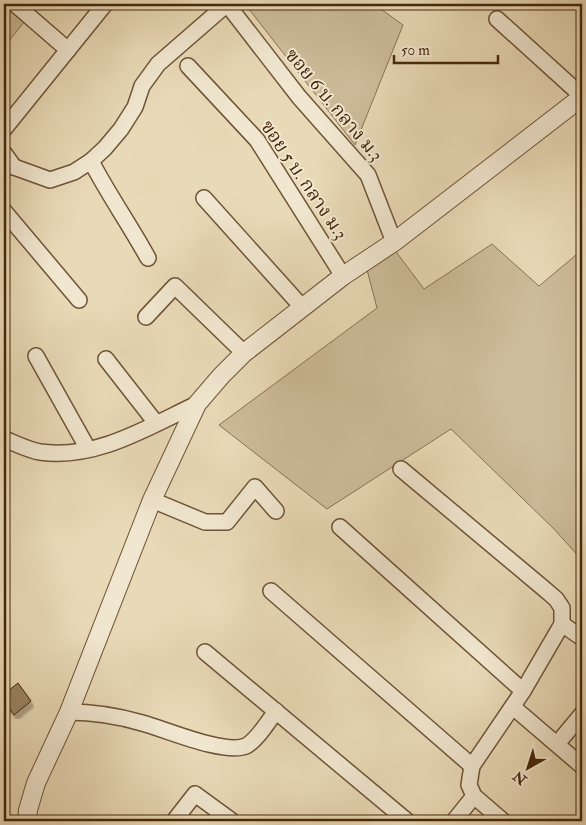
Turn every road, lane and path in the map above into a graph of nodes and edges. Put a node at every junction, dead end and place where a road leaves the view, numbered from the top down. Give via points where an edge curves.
1 (15, 4) edge
2 (105, 4) edge
3 (227, 4) edge
4 (497, 19) dead end
5 (68, 50) junction
6 (188, 66) dead end
7 (582, 96) edge
8 (4, 129) edge
9 (4, 152) edge
10 (91, 161) junction
11 (9, 171) edge
12 (204, 198) dead end
13 (4, 211) edge
14 (394, 242) junction
15 (148, 258) dead end
16 (343, 276) junction
17 (79, 300) dead end
18 (302, 307) junction
19 (146, 317) dead end
20 (244, 353) junction
21 (36, 356) dead end
22 (106, 359) dead end
23 (197, 404) junction
24 (156, 423) junction
25 (4, 439) edge
26 (88, 449) junction
27 (401, 469) dead end
28 (152, 500) junction
29 (276, 511) dead end
30 (340, 526) dead end
31 (271, 591) dead end
32 (562, 624) junction
33 (582, 638) edge
34 (205, 652) dead end
35 (523, 691) junction
36 (513, 707) junction
37 (276, 711) junction
38 (70, 712) junction
39 (582, 714) edge
40 (557, 744) junction
41 (472, 766) junction
42 (582, 766) edge
43 (474, 796) junction
44 (27, 821) edge
45 (174, 821) edge
46 (232, 821) edge
47 (407, 821) edge
48 (454, 821) edge
49 (503, 821) edge

1 - 5 street
2 - 5 street
3 - 10 street via 158,64 142,86 135,107 121,129
3 - 14 street, ฃอย 6 บ. กลาง ม.3 via 299,98 368,175
4 - 7 street
5 - 8 street
6 - 16 street, ฃอย 5 บ. กลาง ม.3 via 256,140
7 - 14 street
9 - 11 street
10 - 11 street via 74,172 50,180
10 - 15 street
12 - 18 street
13 - 17 street
14 - 16 street
16 - 18 street
18 - 20 street
19 - 20 street via 175,286
20 - 23 street
21 - 26 street
22 - 24 street
23 - 24 street
23 - 28 street
24 - 26 street via 123,440
25 - 26 street via 40,452
27 - 32 street via 556,599 562,608
28 - 29 street via 205,522 227,522 255,487
28 - 38 street
30 - 35 street
31 - 41 street
32 - 33 street
32 - 35 street
34 - 37 street
35 - 36 street
36 - 40 street
36 - 41 street
37 - 38 street via 248,745 240,748 188,738 142,722 94,712
37 - 47 street
38 - 44 street via 36,783
39 - 40 street
40 - 42 street
41 - 43 street via 469,785
43 - 48 street
43 - 49 street
45 - 46 street via 195,794

